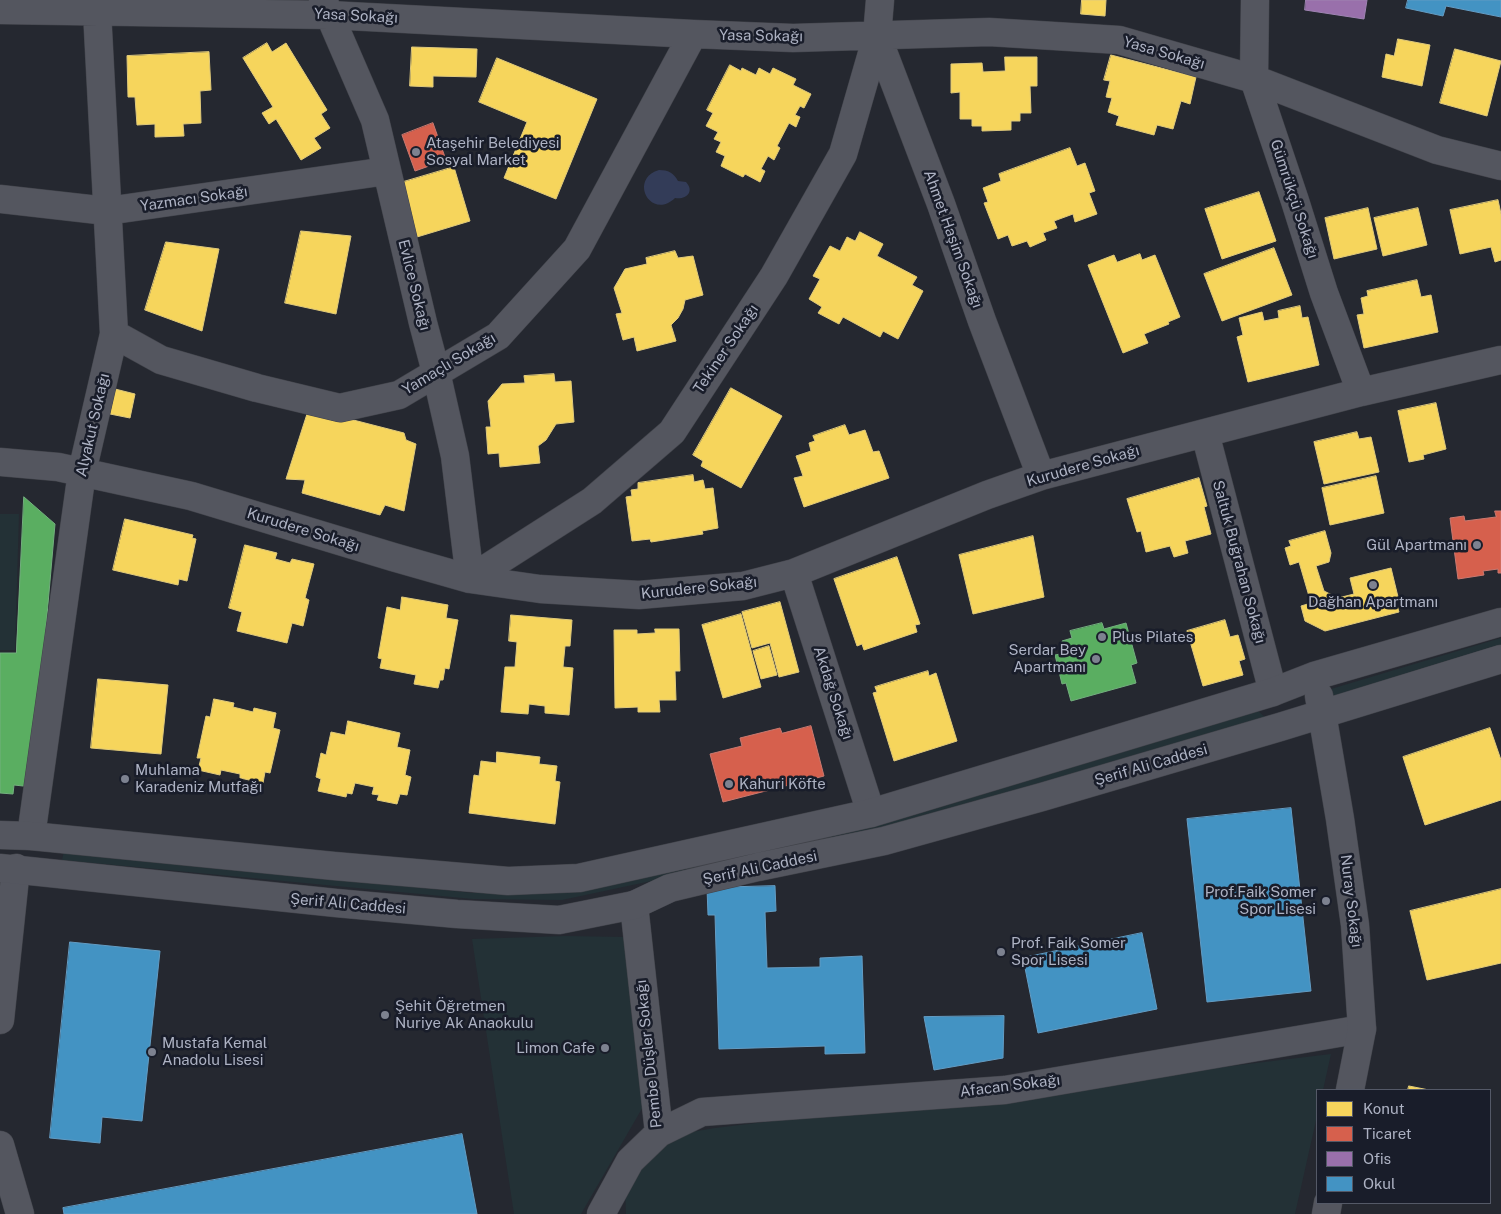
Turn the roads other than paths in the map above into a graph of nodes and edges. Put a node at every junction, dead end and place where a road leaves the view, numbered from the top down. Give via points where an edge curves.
1 (880, 0) edge
2 (1255, 0) edge
3 (89, 7) edge
4 (326, 7) edge
5 (0, 10) edge
6 (693, 34) junction
7 (878, 36) junction
8 (1254, 79) junction
9 (1501, 166) edge
10 (387, 171) junction
11 (0, 199) edge
12 (107, 211) junction
13 (114, 334) junction
14 (1501, 360) edge
15 (436, 372) junction
16 (1361, 392) junction
17 (1205, 433) junction
18 (0, 462) edge
19 (82, 472) junction
20 (1041, 476) junction
21 (794, 573) junction
22 (470, 579) junction
23 (1501, 622) edge
24 (1501, 659) edge
25 (1314, 676) junction
26 (1273, 692) junction
27 (1322, 713) junction
28 (1280, 727) junction
29 (871, 813) junction
30 (0, 835) edge
31 (32, 836) junction
32 (8, 868) edge
33 (634, 905) junction
34 (0, 1020) edge
35 (1362, 1029) junction
36 (1350, 1089) edge
37 (659, 1133) junction
38 (0, 1145) edge
39 (20, 1214) edge
40 (601, 1214) edge

1 - 7 street, Ahmet Haşim Sokağı
2 - 8 street, Gümrükçü Sokağı
3 - 4 street, Yasa Sokağı
3 - 5 street, Yasa Sokağı
3 - 12 street, Alyakut Sokağı
4 - 6 street, Yasa Sokağı
4 - 10 street, Evlice Sokağı via 375,120
6 - 7 street, Yasa Sokağı via 793,38
6 - 15 street, Yamaçlı Sokağı via 577,249 498,336
7 - 8 street, Yasa Sokağı via 989,32 1118,40
7 - 20 street, Ahmet Haşim Sokağı
7 - 22 street, Tekiner Sokağı via 843,154 774,276 672,432 592,501
8 - 9 street, Yasa Sokağı via 1437,150
8 - 16 street, Gümrükçü Sokağı via 1324,293
10 - 12 street, Yazmacı Sokağı
10 - 15 street, Evlice Sokağı
11 - 12 street, Yazmacı Sokağı
12 - 13 street, Alyakut Sokağı
13 - 15 street, Yamaçlı Sokağı via 162,360 340,408 399,395
13 - 19 street, Alyakut Sokağı
14 - 16 street, Kurudere Sokağı
15 - 22 street, Evlice Sokağı via 455,456
16 - 17 street, Kurudere Sokağı
17 - 20 street, Kurudere Sokağı
17 - 26 street, Saltuk Buğrahan Sokağı
18 - 19 street, Kurudere Sokağı
19 - 22 street, Kurudere Sokağı via 191,496
19 - 31 street, Alyakut Sokağı
20 - 21 street, Kurudere Sokağı
21 - 22 street, Kurudere Sokağı via 743,586 639,595 540,589
21 - 29 street, Akdağ Sokağı
23 - 25 street, Şerif Ali Caddesi
24 - 27 street, Şerif Ali Caddesi
25 - 26 street, Şerif Ali Caddesi
25 - 27 street, Nuray Sokağı
26 - 28 street, Saltuk Buğrahan Sokağı
26 - 29 street, Şerif Ali Caddesi
27 - 28 street, Şerif Ali Caddesi
27 - 35 street, Nuray Sokağı via 1355,925
28 - 33 street, Şerif Ali Caddesi via 884,841 670,888
29 - 31 street, Şerif Ali Caddesi via 579,878 508,881
30 - 31 street, Şerif Ali Caddesi
31 - 32 street, Alyakut Sokağı
32 - 33 street, Şerif Ali Caddesi via 336,903 550,920
32 - 34 street
33 - 37 street, Pembe Düşler Sokağı
35 - 36 street, Nuray Sokağı
35 - 37 street, Afacan Sokağı via 1005,1090 702,1112
37 - 40 street, Pembe Düşler Sokağı via 630,1161
38 - 39 street

